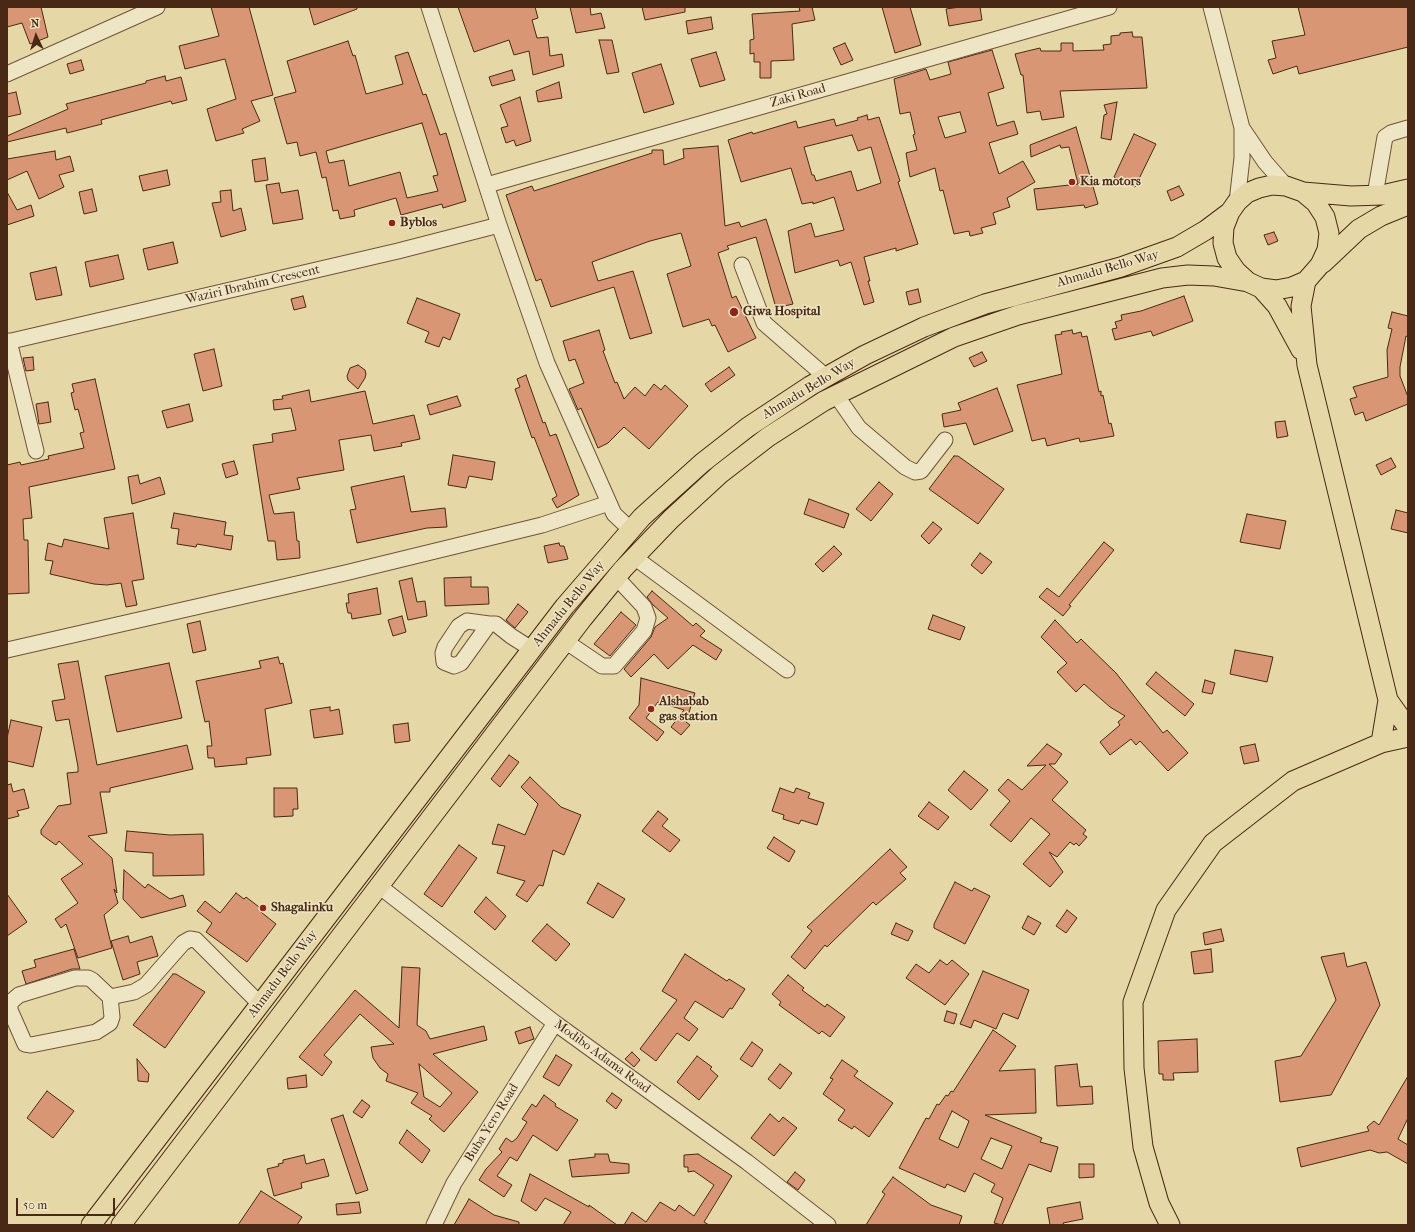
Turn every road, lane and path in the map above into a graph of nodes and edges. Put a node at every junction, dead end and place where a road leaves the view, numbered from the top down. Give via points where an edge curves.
1 (157, 7) edge
2 (429, 7) edge
3 (1109, 7) edge
4 (1210, 7) edge
5 (7, 74) edge
6 (1242, 128) junction
7 (1408, 128) edge
8 (487, 185) junction
9 (1294, 189) junction
10 (1408, 189) edge
11 (1374, 195) junction
12 (1408, 205) edge
13 (1233, 207) junction
14 (499, 225) junction
15 (742, 265) dead end
16 (1320, 266) junction
17 (1306, 280) junction
18 (1254, 285) junction
19 (8, 342) edge
20 (1307, 365) junction
21 (826, 377) junction
22 (836, 395) junction
23 (945, 440) dead end
24 (36, 451) dead end
25 (610, 503) junction
26 (631, 530) junction
27 (634, 558) junction
28 (616, 577) junction
29 (489, 624) dead end
30 (565, 641) junction
31 (7, 650) edge
32 (532, 650) junction
33 (787, 670) dead end
34 (1388, 700) junction
35 (1408, 728) edge
36 (1408, 737) edge
37 (1381, 743) junction
38 (379, 886) junction
39 (110, 997) junction
40 (260, 1004) junction
41 (555, 1023) junction
42 (91, 1225) edge
43 (121, 1225) edge
44 (434, 1225) edge
45 (828, 1225) edge
46 (1170, 1225) edge

1 - 5 street
2 - 8 street
3 - 8 street, Zaki Road
4 - 6 street
6 - 9 street via 1265,162
6 - 13 street via 1242,158
7 - 11 street via 1385,137
8 - 14 street
9 - 11 main road via 1351,196
9 - 13 main road via 1272,185 1259,188 1247,193
9 - 16 main road via 1316,203 1325,217 1327,250
10 - 11 main road
12 - 16 main road via 1359,229
13 - 18 main road via 1224,227 1223,242 1227,258 1236,271
13 - 21 main road, Ahmadu Bello Way via 1206,230 1177,247 1128,265 985,304 924,327
14 - 19 street, Waziri Ibrahim Crescent
14 - 25 street via 547,363
15 - 21 street via 764,323
16 - 17 main road
17 - 18 main road via 1292,287 1276,290
17 - 20 main road via 1301,306
18 - 20 main road via 1277,306 1297,340
18 - 22 main road, Ahmadu Bello Way via 1214,276 1188,274 1162,278 1018,315 954,337
19 - 24 street
20 - 34 main road
21 - 26 main road, Ahmadu Bello Way via 748,427 702,463
22 - 23 street via 859,428 905,467 915,472 921,471
22 - 27 main road, Ahmadu Bello Way via 768,437 720,474 671,519
25 - 26 street via 614,514
25 - 31 street via 542,525 353,572
26 - 32 main road, Ahmadu Bello Way via 565,606
27 - 28 main road, Ahmadu Bello Way
27 - 33 street
28 - 30 main road, Ahmadu Bello Way
28 - 30 street via 644,607 648,618 644,631 614,666 602,666
29 - 32 street via 496,624
30 - 38 main road, Ahmadu Bello Way
32 - 40 main road, Ahmadu Bello Way
34 - 35 main road
34 - 37 main road
36 - 37 main road
37 - 46 main road via 1287,785 1214,843 1166,910 1133,1002 1134,1068 1143,1147 1159,1203
38 - 41 street, Modibo Adama Road
38 - 43 main road, Ahmadu Bello Way
39 - 39 street via 88,978 76,978 19,995 10,1004 10,1010 22,1040 25,1044 32,1045 96,1032 104,1028 112,1017
39 - 40 street via 134,992 146,985 183,943 190,939 196,940
40 - 42 main road, Ahmadu Bello Way
41 - 44 street, Buba Yero Road via 454,1183
41 - 45 street, Modibo Adama Road via 747,1162

